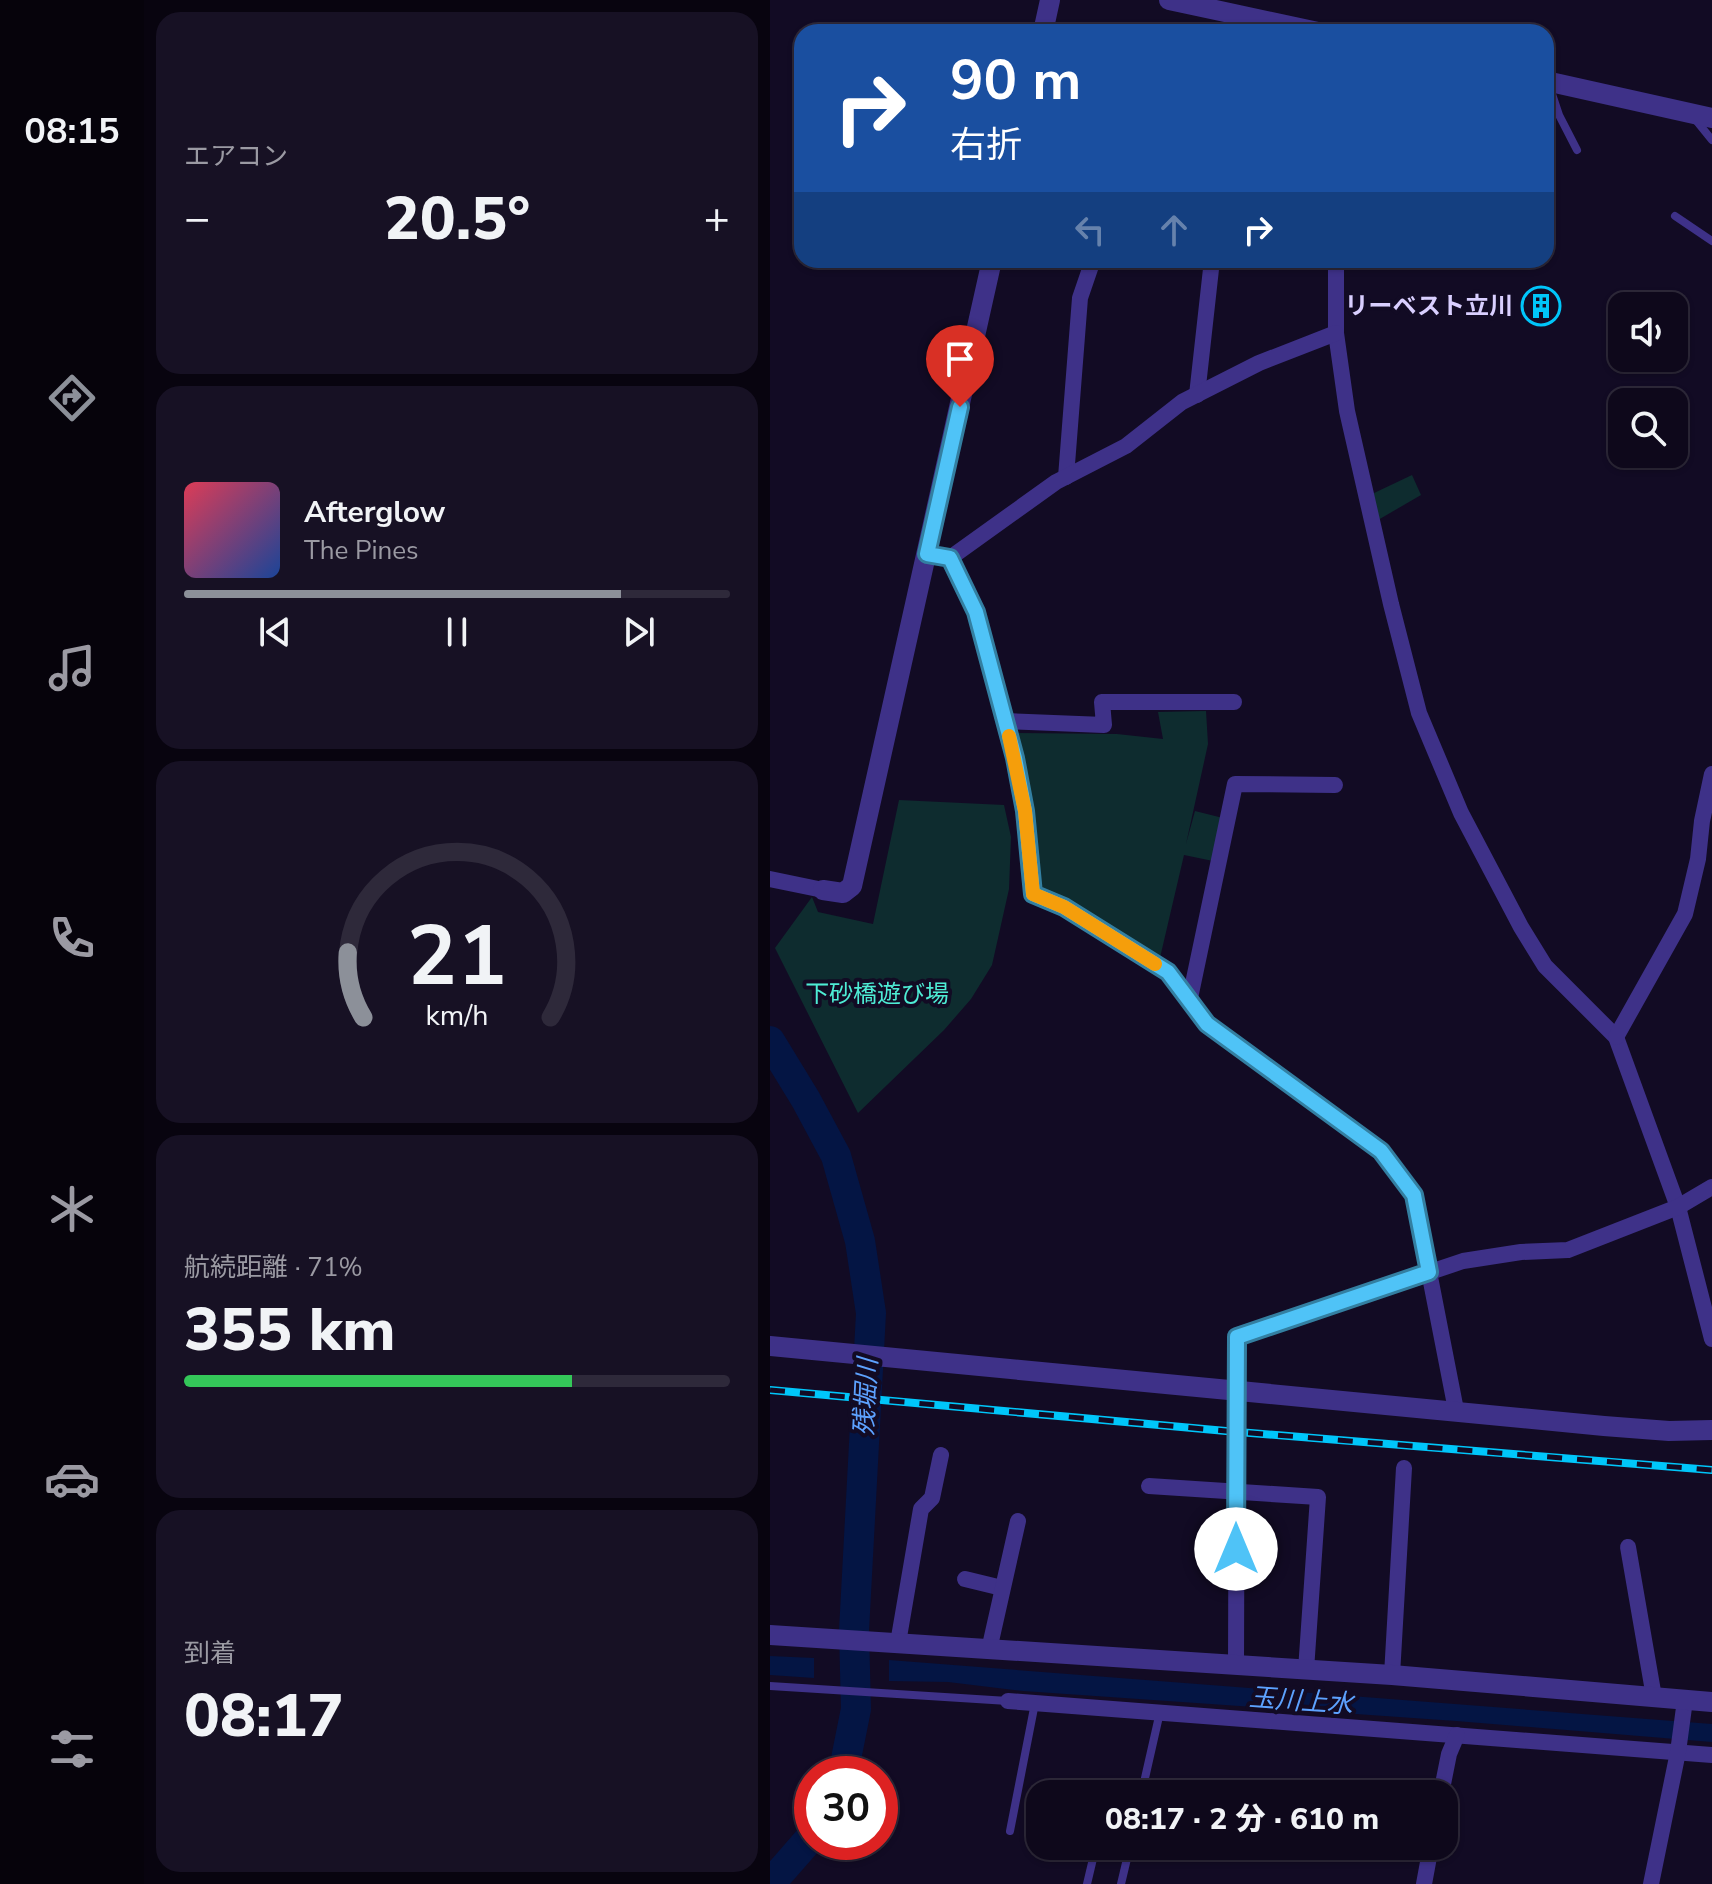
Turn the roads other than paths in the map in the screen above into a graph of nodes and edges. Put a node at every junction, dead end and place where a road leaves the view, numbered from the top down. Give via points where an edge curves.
1 (1050, 0) edge
2 (1169, 0) edge
3 (1045, 24) edge
4 (1250, 24) edge
5 (1554, 84) edge
6 (1554, 101) edge
7 (1691, 114) junction
8 (1712, 118) edge
9 (1712, 140) edge
10 (1577, 150) dead end
11 (1675, 216) dead end
12 (1712, 241) edge
13 (990, 268) edge
14 (1090, 268) edge
15 (1211, 268) edge
16 (1336, 268) edge
17 (1336, 333) junction
18 (1197, 395) junction
19 (1066, 477) junction
20 (927, 554) junction
21 (950, 558) junction
22 (1234, 702) dead end
23 (1004, 721) junction
24 (1712, 774) edge
25 (1335, 785) dead end
26 (1705, 858) edge
27 (770, 879) edge
28 (823, 890) joint
29 (1190, 998) junction
30 (1616, 1037) junction
31 (1712, 1187) edge
32 (1678, 1207) junction
33 (1429, 1272) junction
34 (1712, 1339) edge
35 (770, 1346) edge
36 (1237, 1389) junction
37 (1456, 1410) junction
38 (1712, 1430) edge
39 (941, 1455) dead end
40 (1404, 1468) dead end
41 (1149, 1486) dead end
42 (1235, 1491) junction
43 (1018, 1521) dead end
44 (1628, 1547) dead end
45 (965, 1579) dead end
46 (1002, 1588) junction
47 (770, 1635) edge
48 (889, 1643) junction
49 (989, 1650) junction
50 (1236, 1666) junction
51 (1306, 1670) junction
52 (1392, 1675) junction
53 (770, 1686) edge
54 (1654, 1697) junction
55 (1008, 1701) joint
56 (1712, 1702) edge
57 (1035, 1703) junction
58 (1684, 1705) junction
59 (1160, 1712) junction
60 (1457, 1735) junction
61 (1679, 1747) junction
62 (1712, 1755) edge
63 (1145, 1778) dead end
64 (1444, 1780) edge
65 (1010, 1831) dead end
66 (1094, 1860) edge
67 (1127, 1860) edge
68 (1428, 1860) edge
69 (1090, 1884) edge
70 (1121, 1884) edge
71 (1424, 1884) edge
72 (1651, 1884) edge

1 - 3 street
2 - 4 street
5 - 7 street
6 - 10 lane
7 - 8 street
7 - 9 lane
11 - 12 lane
13 - 20 street
14 - 19 street via 1080,298
15 - 18 street
16 - 17 street
17 - 18 street
17 - 30 street via 1347,411 1419,713 1461,813 1521,927 1545,966
18 - 19 street via 1126,446
19 - 21 street
20 - 21 street
20 - 28 street via 852,886 843,893
21 - 23 street via 976,612
22 - 23 street via 1102,702 1104,725
23 - 29 street via 1025,811 1033,894 1064,907 1168,972
24 - 26 street via 1702,821
25 - 29 street via 1235,784
26 - 30 street via 1685,914
27 - 28 street
29 - 33 street via 1207,1024 1381,1151 1414,1195
30 - 32 street
31 - 32 street
32 - 33 street via 1568,1250 1474,1258
32 - 34 street
33 - 36 street via 1237,1337
33 - 37 street
35 - 36 street
36 - 37 street
36 - 42 street
37 - 38 street via 1656,1430
39 - 48 street via 932,1498 921,1509
40 - 52 street
41 - 42 street
42 - 50 street
42 - 51 street via 1318,1497
43 - 46 street
44 - 54 street
45 - 46 street
46 - 49 street
47 - 48 street
48 - 49 street
49 - 50 street
50 - 51 street
51 - 52 street
52 - 54 street
53 - 55 lane
54 - 58 street
55 - 57 street
56 - 58 street
57 - 59 street
57 - 65 lane
58 - 61 street
59 - 60 street
59 - 63 lane
60 - 61 street
60 - 64 street
61 - 62 street
61 - 72 street
66 - 69 lane
67 - 70 lane
68 - 71 street

